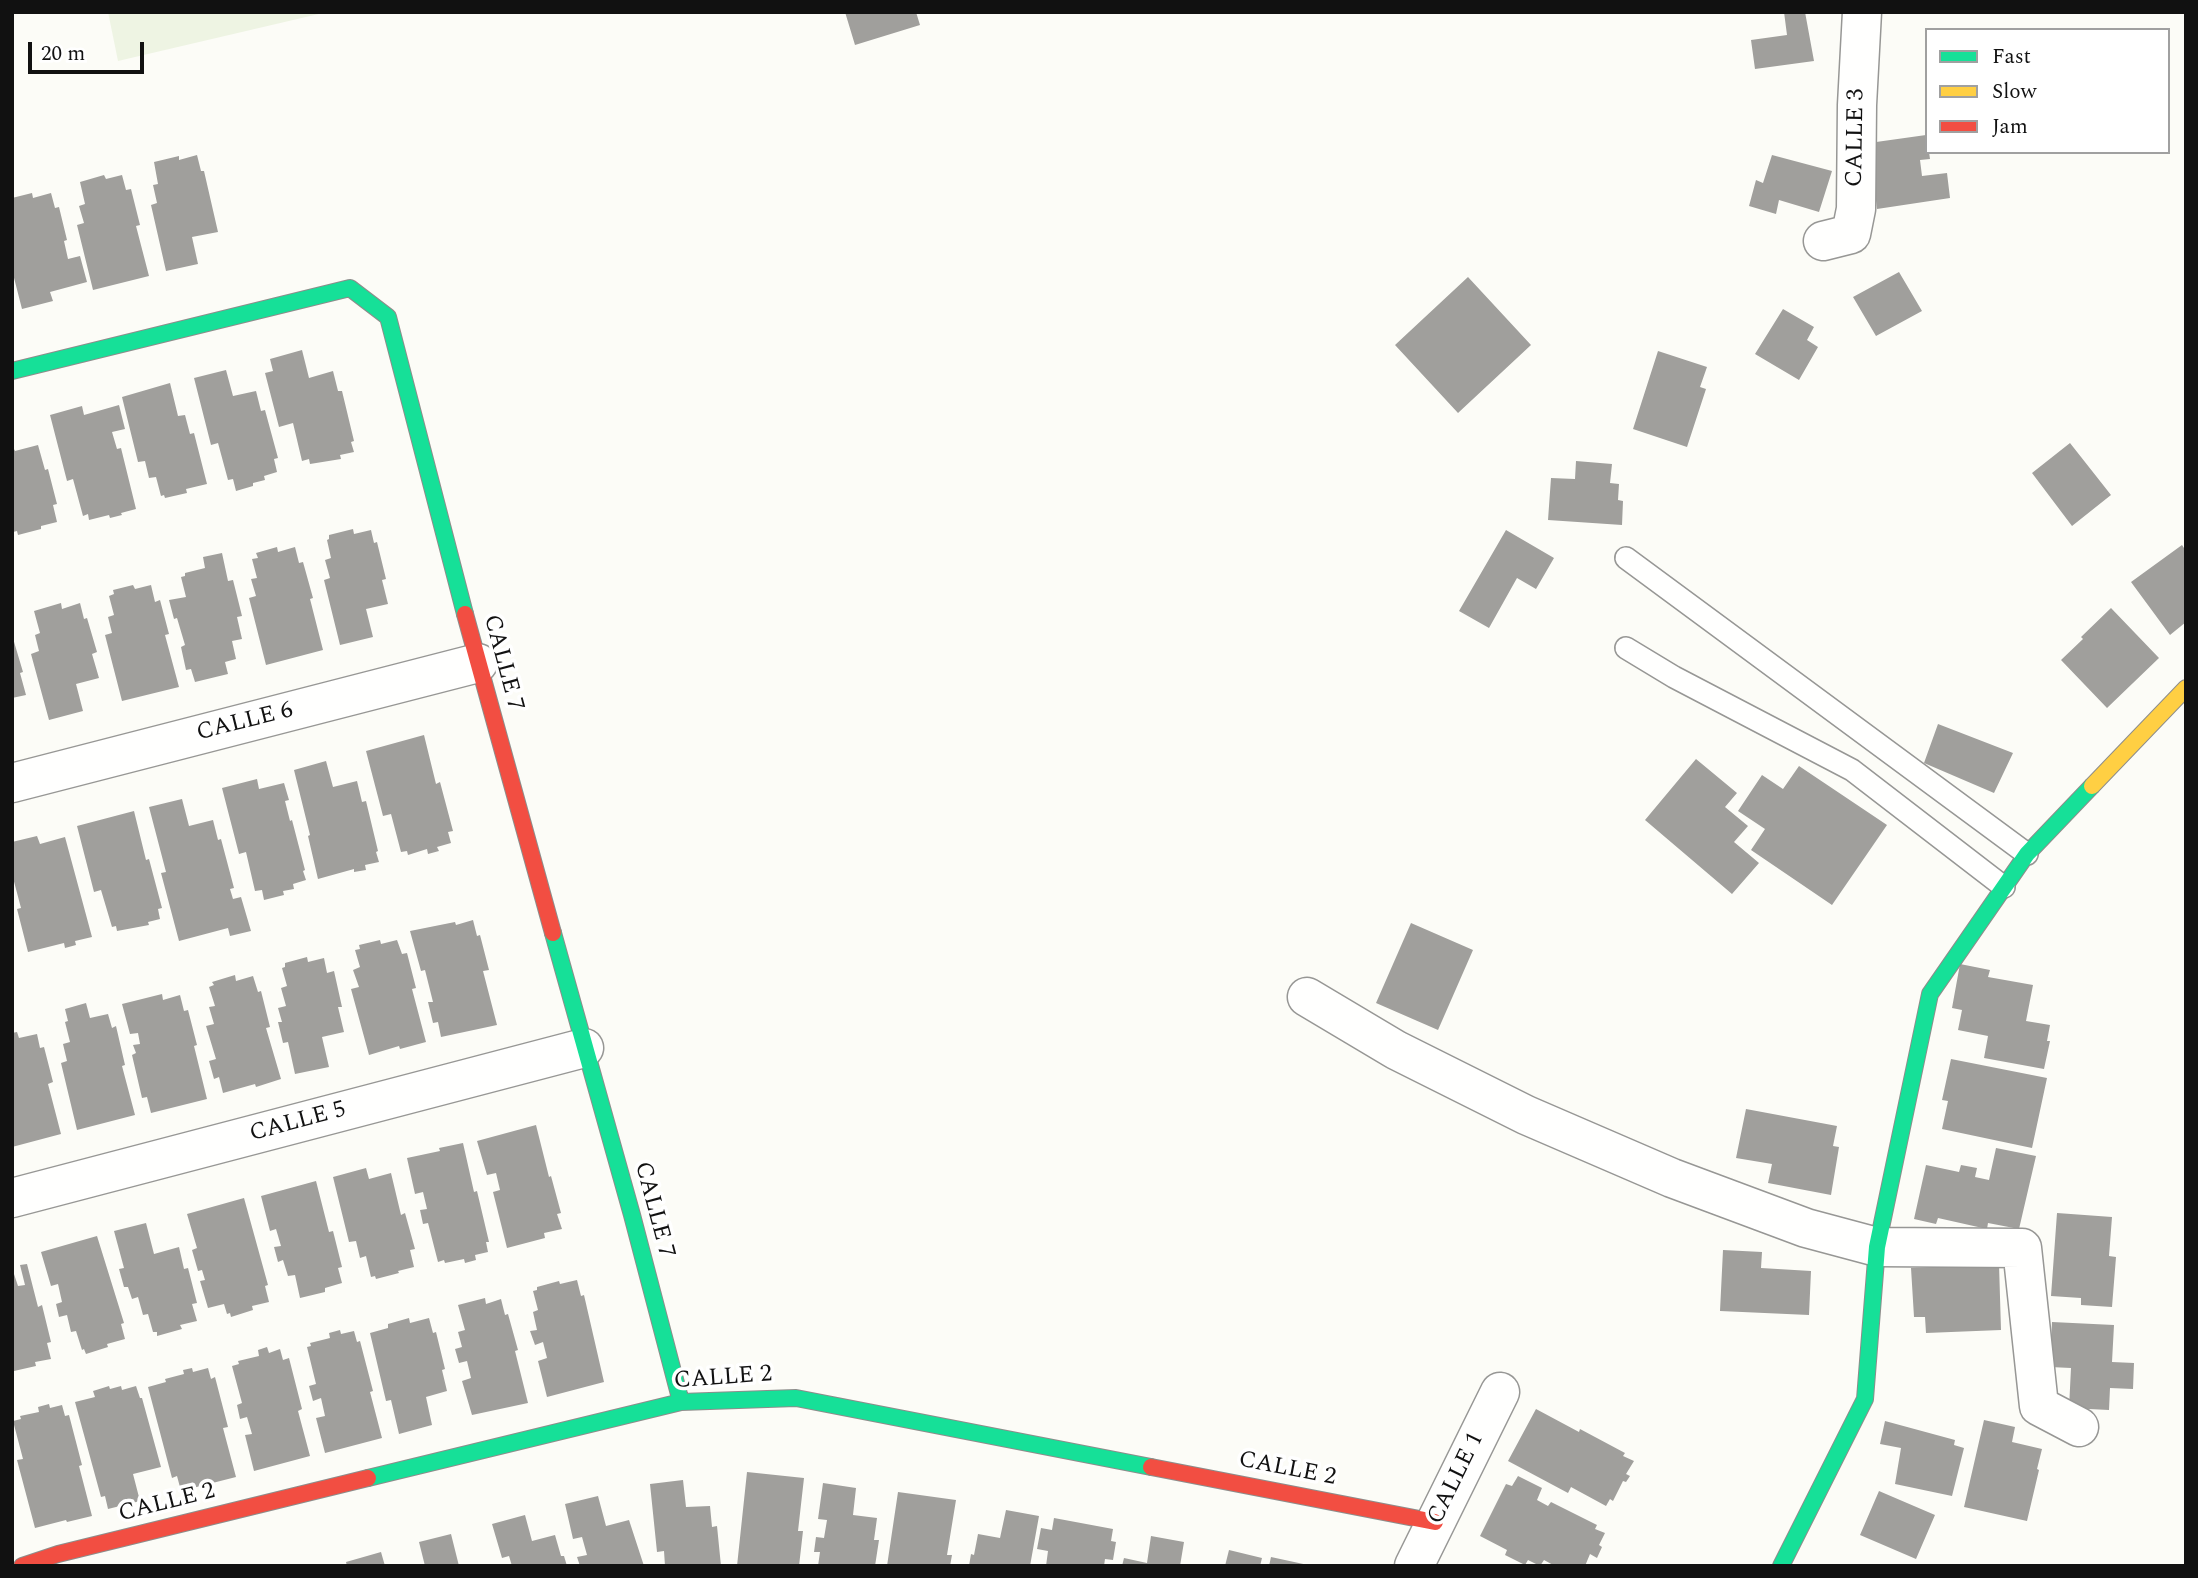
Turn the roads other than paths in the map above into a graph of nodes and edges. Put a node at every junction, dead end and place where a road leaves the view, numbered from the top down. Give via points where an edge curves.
1 (1862, 12) edge
2 (1823, 241) dead end
3 (12, 371) edge
4 (1626, 558) dead end
5 (1626, 648) dead end
6 (478, 663) junction
7 (2186, 688) edge
8 (12, 783) edge
9 (2028, 854) junction
10 (2004, 887) junction
11 (1307, 997) dead end
12 (584, 1048) junction
13 (12, 1198) edge
14 (1877, 1247) junction
15 (1500, 1392) dead end
16 (681, 1402) junction
17 (2079, 1427) dead end
18 (1435, 1522) junction
19 (59, 1560) edge
20 (22, 1566) edge
21 (1414, 1566) edge
22 (1781, 1566) edge

1 - 2 street, CALLE 3 via 1856,209 1851,234
3 - 6 street, CALLE 7 via 350,288 388,317
4 - 9 lane
5 - 10 lane via 1852,770
6 - 8 street, CALLE 6
6 - 12 street, CALLE 7
7 - 9 street
9 - 10 street
10 - 14 street via 1930,994
11 - 14 street via 1396,1050 1525,1115 1685,1183 1806,1228
12 - 13 street, CALLE 5
12 - 16 street, CALLE 7
14 - 17 street via 2022,1248 2039,1406
14 - 22 street via 1865,1399
15 - 18 street, CALLE 1
16 - 18 street, CALLE 2 via 796,1398
16 - 19 street, CALLE 2
18 - 21 street, CALLE 1
19 - 20 street, CALLE 2

